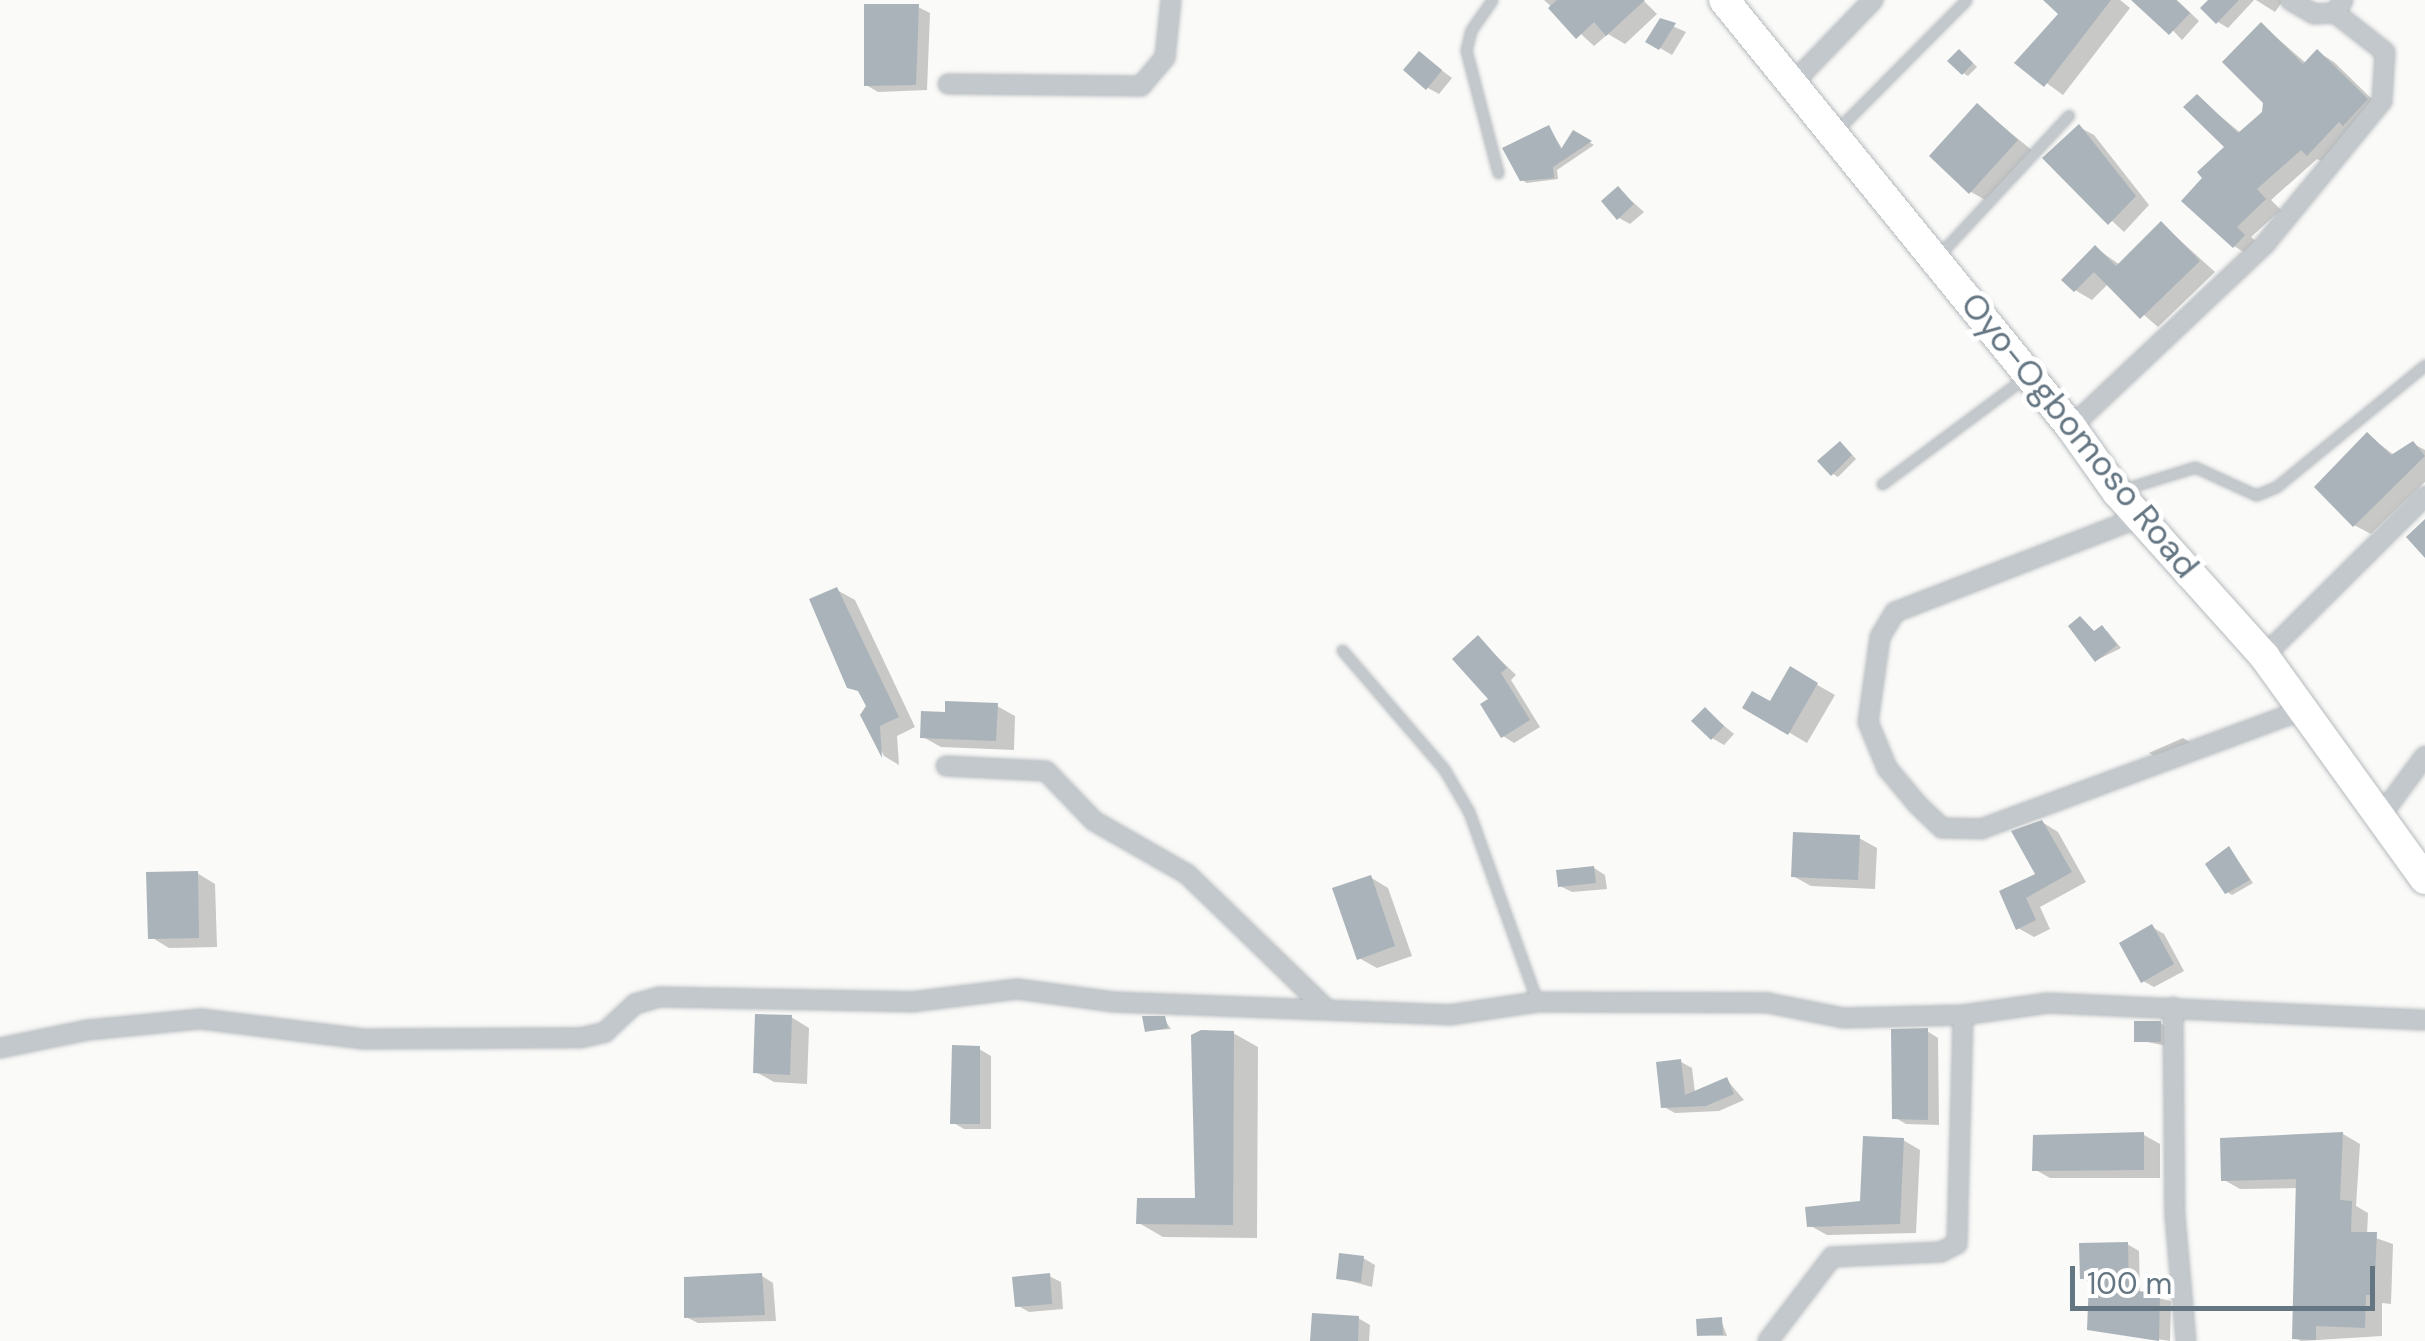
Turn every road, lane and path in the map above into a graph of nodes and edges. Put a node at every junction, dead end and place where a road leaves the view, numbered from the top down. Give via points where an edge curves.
1 (1171, 0) edge
2 (1492, 0) edge
3 (1724, 0) edge
4 (1873, 0) edge
5 (1966, 0) edge
6 (2290, 0) edge
7 (2339, 6) edge
8 (948, 84) dead end
9 (1792, 84) junction
10 (2068, 115) dead end
11 (1833, 134) junction
12 (1498, 173) dead end
13 (1935, 259) junction
14 (2425, 365) edge
15 (2029, 375) junction
16 (2071, 426) junction
17 (1882, 484) dead end
18 (2117, 492) junction
19 (2425, 496) edge
20 (2143, 516) junction
21 (1342, 650) dead end
22 (2264, 656) junction
23 (2302, 710) junction
24 (2425, 756) edge
25 (946, 766) dead end
26 (2379, 818) junction
27 (2425, 879) edge
28 (1537, 1002) junction
29 (1323, 1006) junction
30 (2173, 1007) junction
31 (1964, 1015) junction
32 (2425, 1020) edge
33 (0, 1048) edge
34 (1768, 1341) edge
35 (2186, 1341) edge

1 - 8 street via 1168,48 1141,86
2 - 12 lane via 1466,50
3 - 9 highway, Oyo-Ogbomoso Road
4 - 9 street
5 - 11 lane
6 - 7 street via 2314,14
7 - 16 street via 2385,52 2382,102 2265,244
9 - 11 highway, Oyo-Ogbomoso Road
10 - 13 lane
11 - 13 highway, Oyo-Ogbomoso Road
13 - 15 highway, Oyo-Ogbomoso Road
14 - 18 lane via 2276,486 2256,495 2195,467
15 - 16 highway, Oyo-Ogbomoso Road
15 - 17 lane
16 - 18 highway, Oyo-Ogbomoso Road
18 - 20 highway, Oyo-Ogbomoso Road
19 - 22 street
20 - 22 highway, Oyo-Ogbomoso Road
20 - 23 street via 1895,612 1880,637 1868,722 1887,768 1916,804 1942,828 1980,830
21 - 28 lane via 1444,769 1469,812
22 - 23 highway, Oyo-Ogbomoso Road
23 - 26 highway, Oyo-Ogbomoso Road
24 - 26 street
25 - 29 street via 1046,771 1094,822 1188,874
26 - 27 highway, Oyo-Ogbomoso Road
28 - 29 street via 1449,1015
28 - 31 street via 1768,1003 1844,1018
29 - 33 street via 1114,1002 1017,988 910,1002 659,997 635,1004 604,1032 580,1038 364,1039 200,1019 88,1030
30 - 31 street via 2048,1003
30 - 32 street
30 - 35 street via 2175,1216
31 - 34 street via 1957,1244 1941,1252 1832,1257

